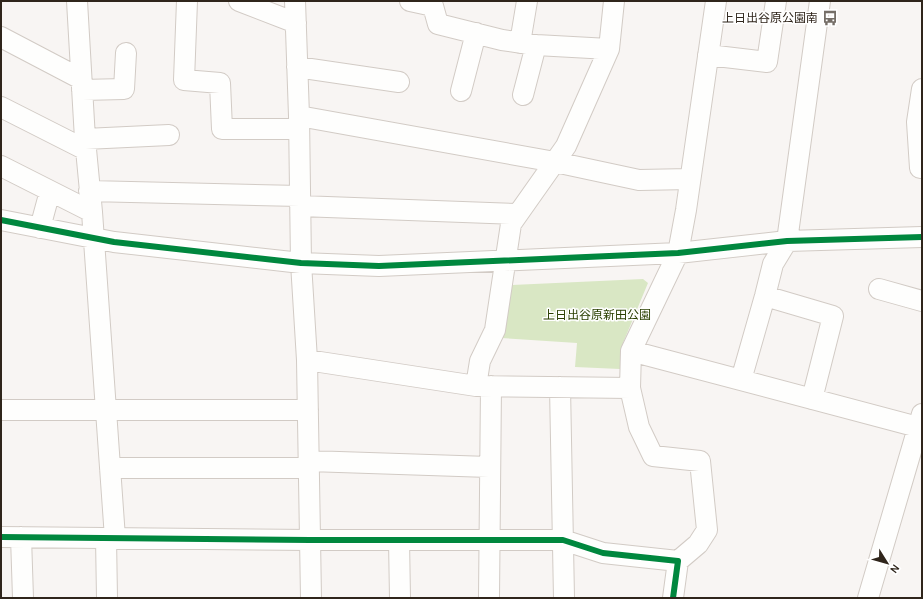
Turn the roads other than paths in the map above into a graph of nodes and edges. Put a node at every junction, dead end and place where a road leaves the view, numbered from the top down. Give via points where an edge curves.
1 (76, 1) edge
2 (187, 1) edge
3 (239, 1) edge
4 (295, 1) edge
5 (410, 1) edge
6 (527, 1) edge
7 (614, 1) edge
8 (716, 1) edge
9 (776, 1) edge
10 (820, 1) edge
11 (434, 3) edge
12 (296, 23) junction
13 (476, 33) junction
14 (1, 37) edge
15 (528, 44) junction
16 (609, 49) junction
17 (126, 53) dead end
18 (708, 54) junction
19 (297, 67) junction
20 (399, 82) dead end
21 (81, 85) junction
22 (922, 89) edge
23 (461, 91) dead end
24 (523, 95) dead end
25 (1, 107) edge
26 (920, 111) edge
27 (299, 123) junction
28 (169, 135) dead end
29 (85, 144) junction
30 (555, 162) junction
31 (1, 166) edge
32 (922, 168) edge
33 (690, 179) junction
34 (50, 191) junction
35 (90, 191) junction
36 (300, 201) junction
37 (92, 212) junction
38 (518, 214) junction
39 (1, 220) edge
40 (40, 228) junction
41 (93, 237) junction
42 (922, 237) edge
43 (788, 241) junction
44 (678, 253) junction
45 (505, 260) junction
46 (301, 263) junction
47 (880, 289) dead end
48 (765, 296) junction
49 (922, 301) edge
50 (631, 351) junction
51 (307, 360) junction
52 (741, 380) junction
53 (483, 386) junction
54 (560, 387) junction
55 (630, 388) junction
56 (812, 399) junction
57 (1, 410) edge
58 (308, 410) junction
59 (106, 411) junction
60 (921, 423) edge
61 (309, 465) junction
62 (489, 467) junction
63 (110, 468) junction
64 (1, 537) edge
65 (21, 537) junction
66 (111, 538) junction
67 (310, 540) junction
68 (400, 540) junction
69 (488, 540) junction
70 (563, 540) junction
71 (678, 561) junction
72 (23, 598) edge
73 (107, 598) edge
74 (311, 598) edge
75 (400, 598) edge
76 (489, 598) edge
77 (564, 598) edge
78 (673, 598) edge
79 (868, 598) edge

1 - 21 street
2 - 27 street via 184,80 220,83 222,129
3 - 12 street
4 - 12 street
5 - 11 street
6 - 15 street
7 - 16 street
8 - 18 street
9 - 18 street via 767,62
10 - 43 street
11 - 13 street via 438,24
12 - 19 street
13 - 15 street
13 - 23 street
14 - 21 street
15 - 16 street
15 - 24 street
16 - 30 street via 566,146
17 - 21 street via 124,89
18 - 33 street
19 - 20 street
19 - 27 street
21 - 29 street
22 - 26 street
25 - 29 street
26 - 32 street via 917,122
27 - 30 street
27 - 36 street
28 - 29 street
29 - 35 street
30 - 33 street via 639,180
30 - 38 street
31 - 34 street
33 - 44 street
34 - 37 street
34 - 40 street
35 - 36 street
35 - 37 street
36 - 38 street
36 - 46 street
37 - 41 street
38 - 45 street via 511,224
39 - 40 street
40 - 41 street
41 - 46 street via 114,242
41 - 59 street
42 - 43 street
43 - 44 street
43 - 48 street via 773,264
44 - 45 street
44 - 50 street
45 - 46 street via 379,266
45 - 53 street via 495,330 480,361
46 - 51 street
47 - 49 street
48 - 52 street
48 - 56 street via 833,316
50 - 52 street
50 - 55 street
51 - 53 street
51 - 58 street
52 - 56 street
53 - 54 street
53 - 62 street
54 - 55 street
54 - 70 street
55 - 71 street via 639,427 653,456 700,461 707,530 698,544
56 - 60 street
57 - 59 street
58 - 59 street
58 - 61 street
59 - 63 street
60 - 79 street
61 - 62 street
61 - 63 street
61 - 67 street
62 - 69 street
63 - 66 street
64 - 65 street
65 - 66 street
65 - 72 street
66 - 67 street
66 - 73 street
67 - 68 street
67 - 74 street
68 - 69 street
68 - 75 street
69 - 70 street
69 - 76 street
70 - 71 street via 603,553
70 - 77 street
71 - 78 street

